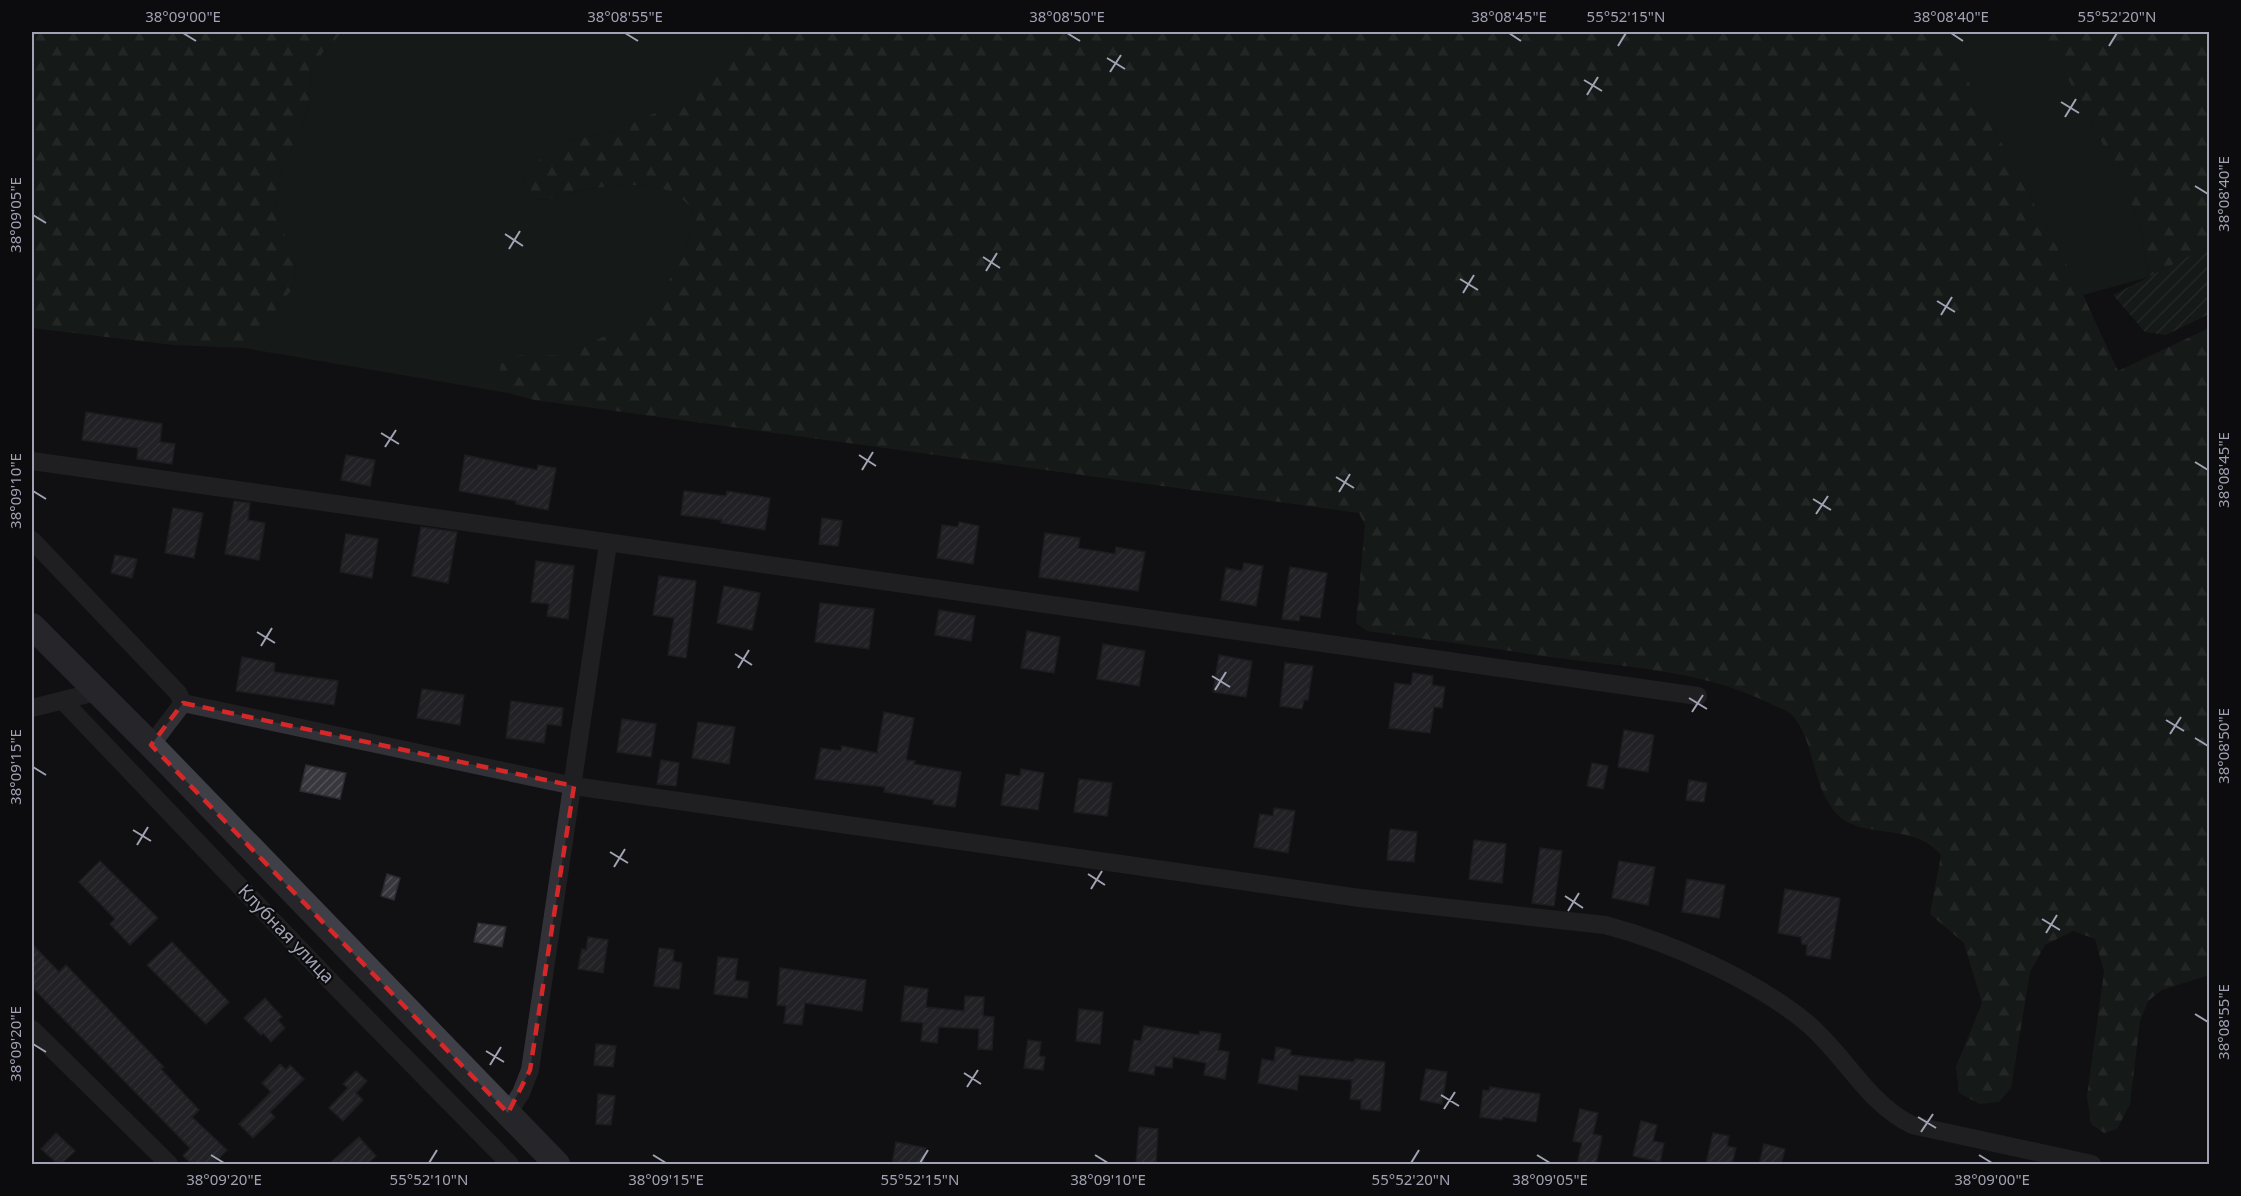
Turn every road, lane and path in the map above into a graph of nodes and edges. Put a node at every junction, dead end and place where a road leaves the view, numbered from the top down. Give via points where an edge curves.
1 (32, 461) edge
2 (32, 540) edge
3 (608, 544) junction
4 (32, 626) edge
5 (96, 692) junction
6 (1698, 696) dead end
7 (64, 702) junction
8 (183, 703) junction
9 (32, 708) edge
10 (151, 745) junction
11 (574, 786) junction
12 (32, 1029) edge
13 (508, 1113) junction
14 (169, 1164) edge
15 (510, 1164) edge
16 (557, 1164) edge
17 (2092, 1164) edge

1 - 3 street
2 - 8 street via 178,693
3 - 6 street
3 - 11 street
4 - 5 main road
5 - 7 street
5 - 10 main road
7 - 9 street
7 - 15 street, Клубная улица
8 - 10 street
8 - 11 street
10 - 13 main road
11 - 13 street via 530,1070
11 - 17 street via 1360,898 1605,925 1687,954 1772,998 1825,1040 1892,1115 1912,1125
12 - 14 street
13 - 16 main road

